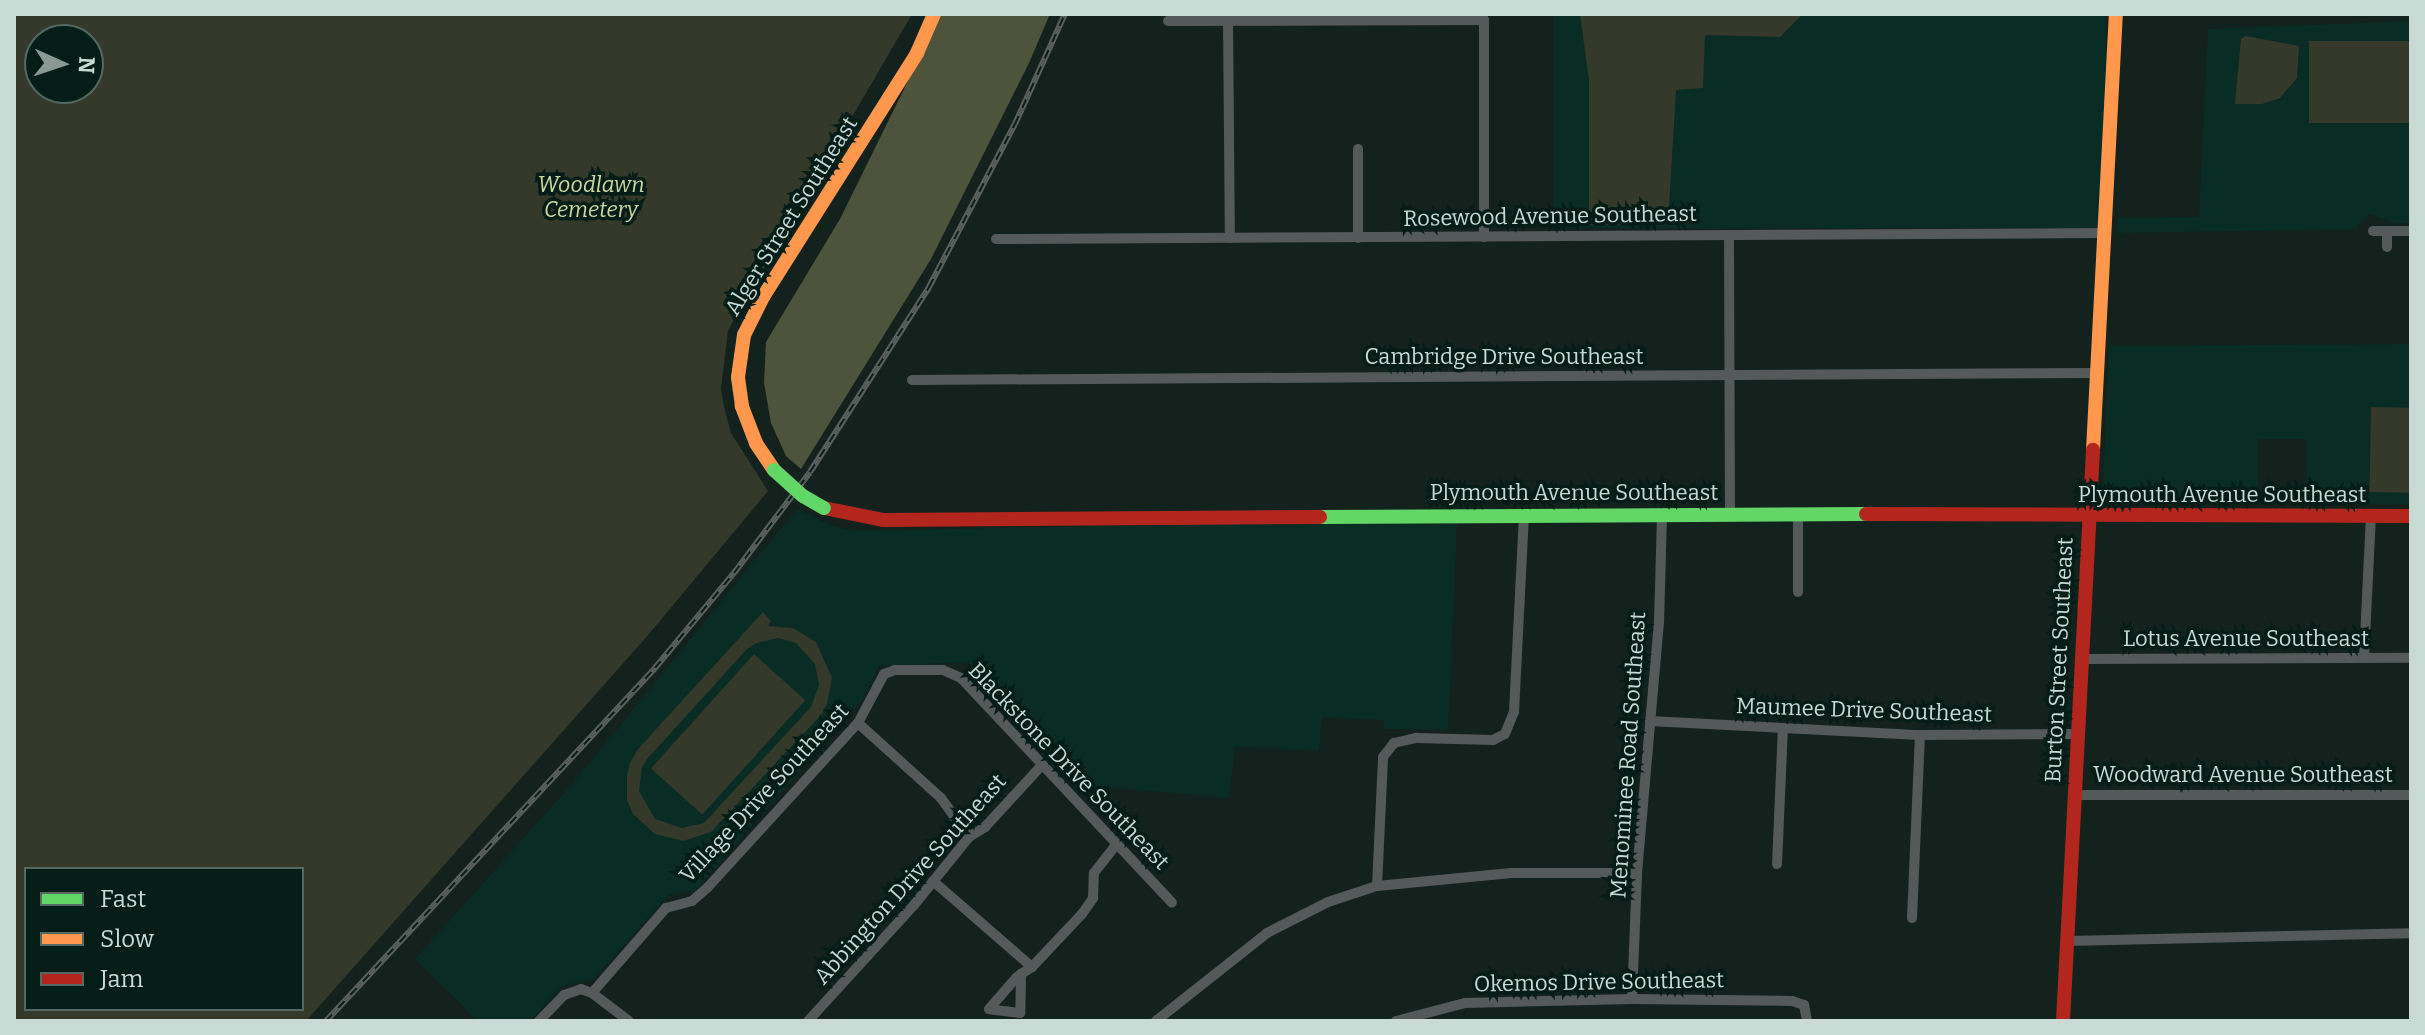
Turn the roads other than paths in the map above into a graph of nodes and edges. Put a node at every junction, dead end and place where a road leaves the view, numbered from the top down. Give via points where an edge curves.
1 (934, 14) edge
2 (2116, 14) edge
3 (1168, 21) dead end
4 (1228, 21) junction
5 (1358, 149) dead end
6 (2373, 231) dead end
7 (2387, 231) junction
8 (2411, 231) edge
9 (2104, 233) junction
10 (1729, 235) junction
11 (1484, 237) junction
12 (1230, 238) junction
13 (1358, 238) junction
14 (996, 239) dead end
15 (2387, 247) dead end
16 (2096, 373) junction
17 (1729, 376) junction
18 (912, 380) dead end
19 (760, 452) joint
20 (1730, 514) junction
21 (1798, 514) junction
22 (1662, 515) junction
23 (1524, 516) junction
24 (2371, 516) junction
25 (2411, 516) edge
26 (2088, 517) junction
27 (1798, 592) dead end
28 (2364, 658) junction
29 (2411, 658) edge
30 (2081, 659) junction
31 (884, 674) joint
32 (1650, 721) junction
33 (858, 723) junction
34 (1783, 728) junction
35 (2078, 734) junction
36 (1920, 735) junction
37 (1042, 765) junction
38 (2075, 795) junction
39 (2411, 795) edge
40 (969, 837) junction
41 (1116, 845) junction
42 (1777, 864) dead end
43 (1637, 873) junction
44 (933, 881) junction
45 (1377, 886) junction
46 (1172, 903) dead end
47 (1912, 918) dead end
48 (2411, 933) edge
49 (2067, 941) junction
50 (1032, 967) junction
51 (1021, 974) dead end
52 (592, 993) junction
53 (1632, 999) junction
54 (539, 1021) edge
55 (629, 1021) edge
56 (808, 1021) edge
57 (1156, 1021) edge
58 (1396, 1021) edge
59 (1807, 1021) edge
60 (2063, 1021) edge

1 - 19 main road, Alger Street Southeast via 917,53 744,335 740,395
2 - 9 main road, Burton Street Southeast
3 - 4 street
4 - 11 street via 1484,20
4 - 12 street
5 - 13 street
6 - 7 street
7 - 8 street
7 - 15 street
9 - 10 street, Rosewood Avenue Southeast
9 - 16 main road, Burton Street Southeast
10 - 11 street, Rosewood Avenue Southeast
10 - 17 street
11 - 13 street, Rosewood Avenue Southeast
12 - 13 street, Rosewood Avenue Southeast
12 - 14 street, Rosewood Avenue Southeast
16 - 17 street, Cambridge Drive Southeast
16 - 26 main road, Burton Street Southeast
17 - 18 street, Cambridge Drive Southeast
17 - 20 street
19 - 23 main road, Plymouth Avenue Southeast, bridge via 803,496 824,508 883,520
20 - 21 main road, Plymouth Avenue Southeast
20 - 22 main road, Plymouth Avenue Southeast
21 - 26 main road, Plymouth Avenue Southeast
21 - 27 street
22 - 23 main road, Plymouth Avenue Southeast
22 - 32 street, Menominee Road Southeast
23 - 45 street via 1514,712 1505,734 1493,740 1416,738 1394,743 1383,757
24 - 25 main road, Plymouth Avenue Southeast
24 - 26 main road, Plymouth Avenue Southeast
24 - 28 street
26 - 30 main road, Burton Street Southeast
28 - 29 street, Lotus Avenue Southeast
28 - 30 street, Lotus Avenue Southeast
30 - 35 main road, Burton Street Southeast
31 - 33 street, Village Drive Southeast
31 - 37 street, Blackstone Drive Southeast via 951,672
32 - 34 street, Maumee Drive Southeast
32 - 43 street, Menominee Road Southeast
33 - 40 street via 941,798
33 - 52 street, Village Drive Southeast via 708,887 692,901 666,908
34 - 36 street, Maumee Drive Southeast
34 - 42 street
35 - 36 street, Maumee Drive Southeast
35 - 38 main road, Burton Street Southeast
36 - 47 street
37 - 40 street, Abbington Drive Southeast via 985,827
37 - 41 street, Blackstone Drive Southeast
38 - 39 street, Woodward Avenue Southeast
38 - 49 main road, Burton Street Southeast
40 - 44 street, Abbington Drive Southeast
41 - 46 street, Blackstone Drive Southeast
41 - 50 street via 1094,873 1093,898 1082,914
43 - 45 street via 1511,873
43 - 53 street, Menominee Road Southeast
44 - 50 street
44 - 56 street, Abbington Drive Southeast
45 - 57 street via 1328,902 1267,933
48 - 49 street
49 - 60 main road, Burton Street Southeast
50 - 51 street
52 - 54 street via 572,990
52 - 55 street
53 - 58 street, Okemos Drive Southeast via 1465,1003
53 - 59 street, Okemos Drive Southeast via 1792,1001 1804,1005

